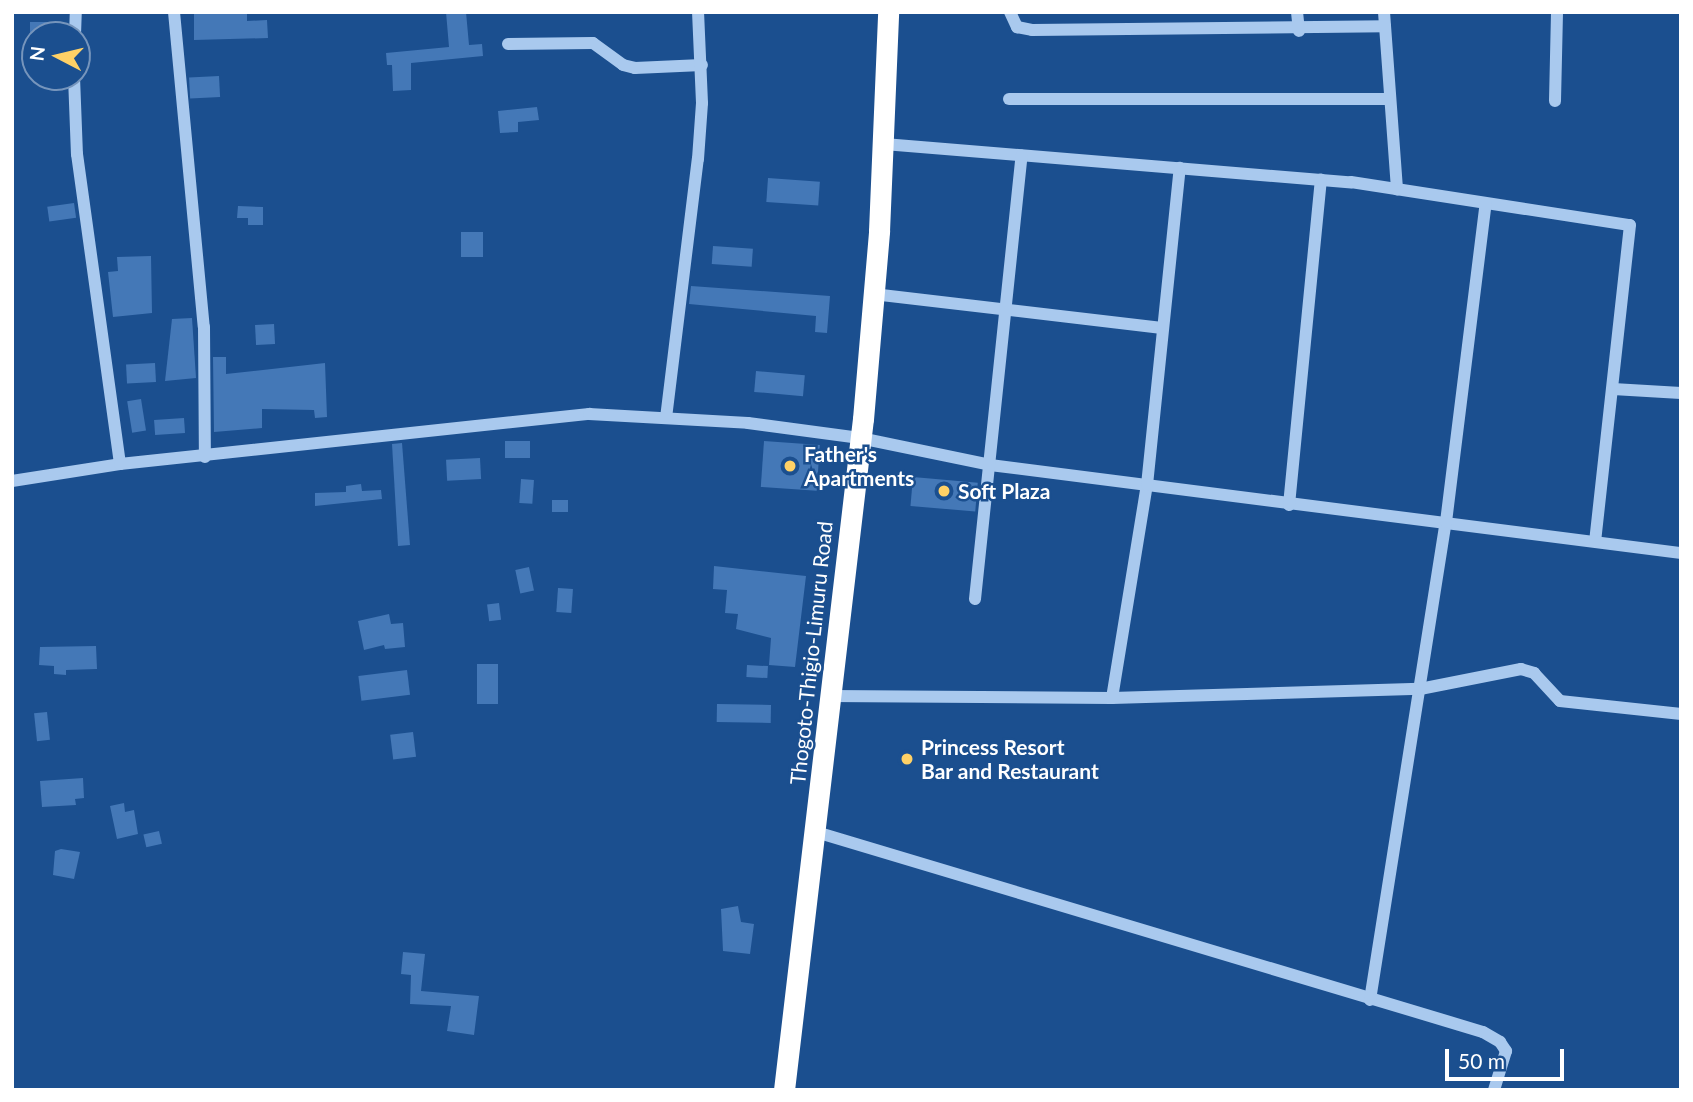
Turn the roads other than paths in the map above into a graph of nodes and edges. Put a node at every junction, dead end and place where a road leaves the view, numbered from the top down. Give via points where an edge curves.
1 (174, 12) edge
2 (698, 12) edge
3 (888, 12) edge
4 (1010, 12) edge
5 (1297, 12) edge
6 (1384, 12) edge
7 (1557, 12) edge
8 (1385, 26) junction
9 (1298, 31) junction
10 (508, 44) dead end
11 (702, 65) junction
12 (75, 91) edge
13 (1009, 99) dead end
14 (1390, 99) junction
15 (1555, 101) dead end
16 (884, 144) junction
17 (1022, 155) junction
18 (1180, 168) junction
19 (1321, 180) junction
20 (1397, 190) junction
21 (1486, 203) junction
22 (873, 295) junction
23 (1005, 312) junction
24 (1162, 328) junction
25 (1613, 389) junction
26 (1681, 393) edge
27 (666, 418) junction
28 (860, 438) junction
29 (205, 457) junction
30 (120, 464) junction
31 (989, 465) junction
32 (12, 481) edge
33 (1147, 485) junction
34 (1289, 505) junction
35 (1446, 522) junction
36 (1595, 541) junction
37 (1681, 553) edge
38 (975, 599) dead end
39 (1420, 689) junction
40 (829, 696) junction
41 (1112, 698) junction
42 (1681, 714) edge
43 (816, 832) junction
44 (1370, 1000) junction
45 (784, 1090) edge
46 (1494, 1090) edge

1 - 29 street via 204,327
2 - 11 street
3 - 16 highway, Thogoto-Thigio-Limuru Road
4 - 9 street via 1017,27 1032,30
5 - 9 street
6 - 8 street
7 - 15 street
8 - 9 street
8 - 14 street
10 - 11 street via 593,43 622,65 635,68
11 - 27 street via 698,159
12 - 30 street via 78,154
13 - 14 street
14 - 20 street
16 - 17 street
16 - 22 highway, Thogoto-Thigio-Limuru Road
17 - 18 street
17 - 23 street
18 - 19 street
18 - 24 street
19 - 20 street
19 - 34 street
20 - 21 street
21 - 25 street via 1630,225
21 - 35 street
22 - 23 street
22 - 28 highway, Thogoto-Thigio-Limuru Road
23 - 24 street
23 - 31 street
24 - 33 street
25 - 26 street
25 - 36 street
27 - 28 street
27 - 29 street via 550,415
28 - 31 street
28 - 40 highway, Thogoto-Thigio-Limuru Road
29 - 30 street
30 - 32 street
31 - 33 street
31 - 38 street
33 - 34 street
33 - 41 street
34 - 35 street
35 - 36 street
35 - 39 street
36 - 37 street
39 - 41 street
39 - 42 street via 1521,669 1534,673 1560,701
39 - 44 street
40 - 41 street
40 - 43 highway, Thogoto-Thigio-Limuru Road
43 - 44 street
43 - 45 highway, Thogoto-Thigio-Limuru Road
44 - 46 street via 1483,1032 1500,1042 1506,1056

